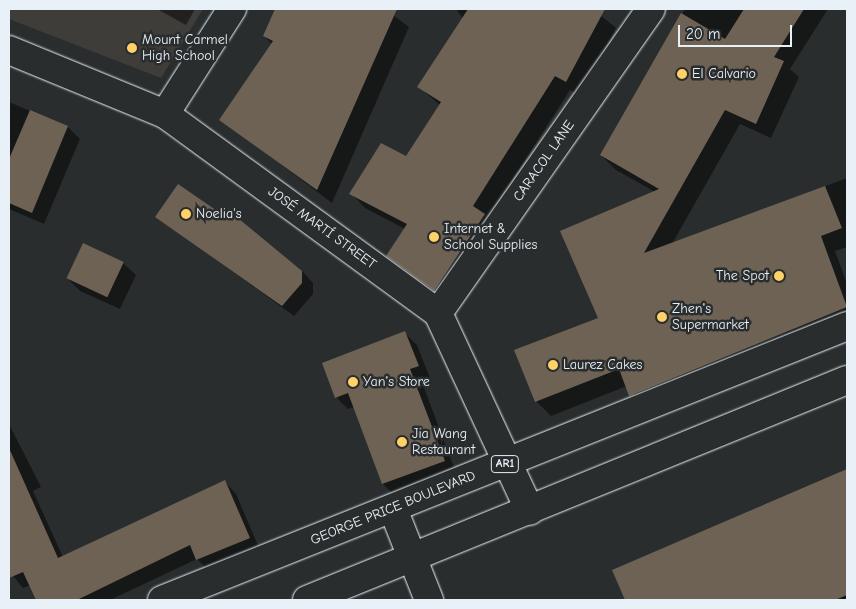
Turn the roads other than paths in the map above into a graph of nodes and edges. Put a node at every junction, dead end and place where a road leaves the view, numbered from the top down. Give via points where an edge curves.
1 (232, 9) edge
2 (651, 9) edge
3 (9, 50) edge
4 (165, 114) junction
5 (438, 313) junction
6 (847, 326) edge
7 (847, 380) edge
8 (509, 462) junction
9 (393, 508) junction
10 (530, 511) junction
11 (412, 557) junction
12 (162, 600) edge
13 (307, 600) edge
14 (430, 600) edge

1 - 4 main road
2 - 5 main road, CARACOL LANE
3 - 4 main road, JOSÉ MARTÍ STREET
4 - 5 main road, JOSÉ MARTÍ STREET
5 - 8 main road, JOSÉ MARTÍ STREET
6 - 8 main road, GEORGE PRICE BOULEVARD / AR1
7 - 10 main road
8 - 9 main road, GEORGE PRICE BOULEVARD / AR1
8 - 10 main road, JOSÉ MARTÍ STREET
9 - 11 main road
9 - 12 main road, GEORGE PRICE BOULEVARD / AR1
10 - 11 main road
11 - 13 main road
11 - 14 main road

